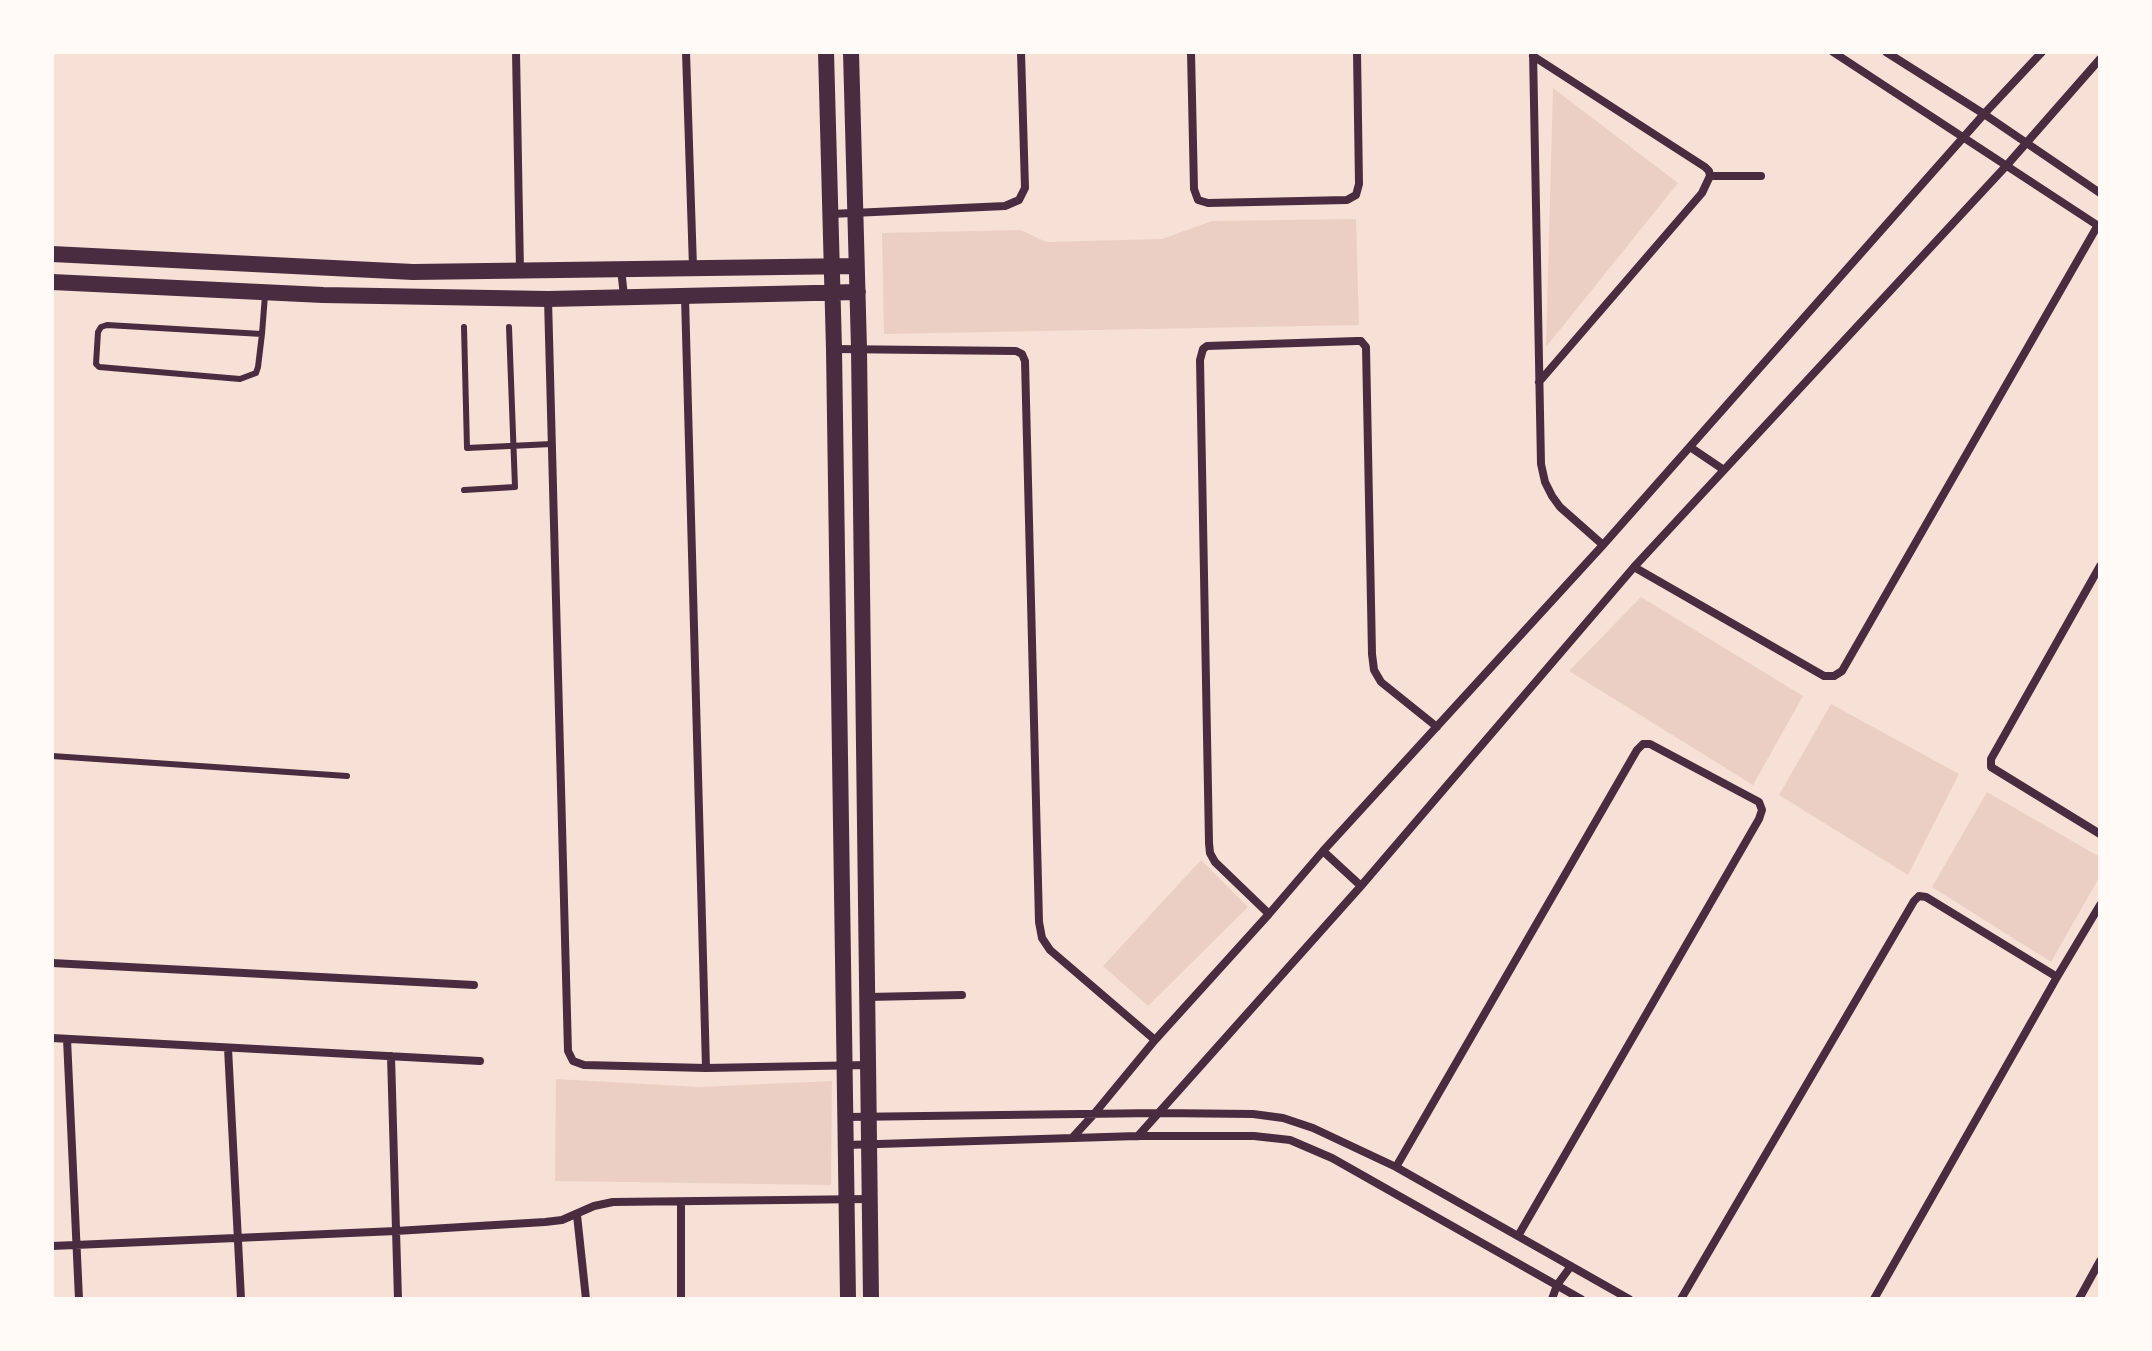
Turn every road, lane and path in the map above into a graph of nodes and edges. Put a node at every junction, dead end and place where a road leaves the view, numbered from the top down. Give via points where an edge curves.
1 (516, 52) edge
2 (686, 52) edge
3 (826, 52) edge
4 (851, 52) edge
5 (1021, 52) edge
6 (1191, 52) edge
7 (1357, 52) edge
8 (1833, 52) edge
9 (1886, 52) edge
10 (2042, 52) edge
11 (1533, 54) edge
12 (2100, 59) edge
13 (1984, 114) junction
14 (1964, 137) junction
15 (2025, 143) junction
16 (2007, 165) junction
17 (1710, 176) junction
18 (1761, 176) dead end
19 (2100, 193) edge
20 (830, 214) junction
21 (855, 214) junction
22 (2099, 226) edge
23 (52, 254) edge
24 (856, 266) junction
25 (693, 267) junction
26 (831, 267) junction
27 (621, 269) junction
28 (520, 272) junction
29 (52, 282) edge
30 (265, 292) junction
31 (858, 292) junction
32 (832, 294) junction
33 (624, 296) junction
34 (685, 296) junction
35 (548, 299) junction
36 (464, 327) dead end
37 (509, 327) dead end
38 (262, 334) junction
39 (834, 349) junction
40 (859, 349) junction
41 (1538, 382) junction
42 (552, 444) junction
43 (512, 446) junction
44 (1690, 447) junction
45 (1724, 470) junction
46 (464, 490) dead end
47 (1603, 545) junction
48 (2100, 566) edge
49 (1634, 567) junction
50 (839, 617) junction
51 (863, 617) junction
52 (1437, 727) junction
53 (52, 756) edge
54 (347, 776) dead end
55 (2100, 834) edge
56 (1323, 851) junction
57 (1361, 886) junction
58 (2100, 905) edge
59 (1269, 914) junction
60 (52, 963) edge
61 (2057, 977) junction
62 (474, 985) dead end
63 (962, 995) dead end
64 (868, 997) junction
65 (52, 1038) edge
66 (67, 1039) junction
67 (1155, 1040) junction
68 (228, 1048) junction
69 (391, 1056) junction
70 (480, 1061) dead end
71 (846, 1065) junction
72 (869, 1065) junction
73 (706, 1068) junction
74 (1158, 1113) junction
75 (1094, 1114) junction
76 (870, 1116) junction
77 (846, 1117) junction
78 (1138, 1136) junction
79 (1073, 1137) junction
80 (869, 1144) junction
81 (845, 1145) junction
82 (1396, 1167) junction
83 (847, 1199) junction
84 (869, 1199) junction
85 (681, 1202) junction
86 (577, 1215) junction
87 (396, 1231) junction
88 (237, 1236) junction
89 (1518, 1236) junction
90 (77, 1245) junction
91 (52, 1246) edge
92 (2100, 1261) edge
93 (1571, 1266) junction
94 (1557, 1285) junction
95 (79, 1299) edge
96 (241, 1299) edge
97 (398, 1299) edge
98 (586, 1299) edge
99 (681, 1299) edge
100 (848, 1299) edge
101 (871, 1299) edge
102 (1552, 1299) edge
103 (1581, 1299) edge
104 (1629, 1299) edge
105 (1681, 1299) edge
106 (1874, 1299) edge
107 (2079, 1299) edge

1 - 28 street
2 - 25 street
3 - 20 main road
4 - 21 main road
5 - 21 street via 1025,188 1019,200 1005,206
6 - 7 street via 1194,189 1198,200 1208,203 1347,200 1356,195
8 - 14 street
9 - 13 street
10 - 13 street
11 - 17 street via 1705,167
11 - 41 street
12 - 15 street
13 - 14 street
13 - 15 street
14 - 16 street
14 - 44 street
15 - 16 street
15 - 19 street
16 - 22 street
16 - 45 street
17 - 18 street
17 - 41 street via 1702,193
20 - 21 street
20 - 26 main road
21 - 24 main road
22 - 49 street via 1842,671 1824,676
23 - 28 main road via 413,272
24 - 26 main road
24 - 31 main road
25 - 26 main road
25 - 27 main road
26 - 32 main road
27 - 28 main road
27 - 33 street
29 - 30 main road
30 - 35 main road
30 - 38 lane
31 - 32 main road
31 - 40 main road
32 - 34 main road
32 - 39 main road
33 - 34 main road
33 - 35 main road
34 - 73 street
35 - 42 street
36 - 43 lane via 467,448
37 - 43 lane
38 - 38 lane via 107,325 98,332 96,364 240,379 256,373
39 - 40 street
39 - 50 main road
40 - 51 main road
40 - 67 street via 1016,351 1025,361 1042,938
41 - 47 street via 1545,482 1560,507
42 - 43 lane
42 - 73 street via 568,1051 573,1061 584,1065
43 - 46 lane via 515,487
44 - 45 street
44 - 47 street
45 - 49 street
47 - 52 street
48 - 55 street via 1991,759 1991,767
49 - 57 street
50 - 51 main road
50 - 71 main road
51 - 64 main road
52 - 56 street
52 - 59 street via 1381,682 1374,670 1364,344 1207,346 1200,360 1210,853
53 - 54 lane
56 - 57 street
56 - 59 street
57 - 74 street
58 - 61 street
59 - 67 street
60 - 62 street
61 - 105 street via 1919,896
61 - 106 street
63 - 64 street
64 - 72 main road
65 - 66 street
66 - 68 street
66 - 90 street
67 - 75 street
68 - 69 street
68 - 88 street
69 - 70 street
69 - 87 street
71 - 72 street
71 - 73 street
71 - 77 main road
72 - 76 main road
74 - 75 street
74 - 78 street
74 - 82 street via 1283,1118
75 - 76 street
75 - 79 street
76 - 77 street
76 - 80 main road
77 - 81 main road
78 - 79 street
78 - 94 street via 1290,1140 1332,1158
79 - 80 street
80 - 81 street
80 - 84 main road
81 - 83 main road
82 - 89 street
82 - 89 street via 1637,750 1650,744 1759,802 1759,819
83 - 84 street
83 - 85 street
83 - 100 main road
84 - 101 main road
85 - 86 street via 602,1203
85 - 99 street
86 - 87 street via 545,1222
86 - 98 street
87 - 88 street
87 - 97 street
88 - 90 street
88 - 96 street
89 - 93 street
90 - 91 street
90 - 95 street
92 - 107 street
93 - 94 street
93 - 104 street
94 - 102 street
94 - 103 street

